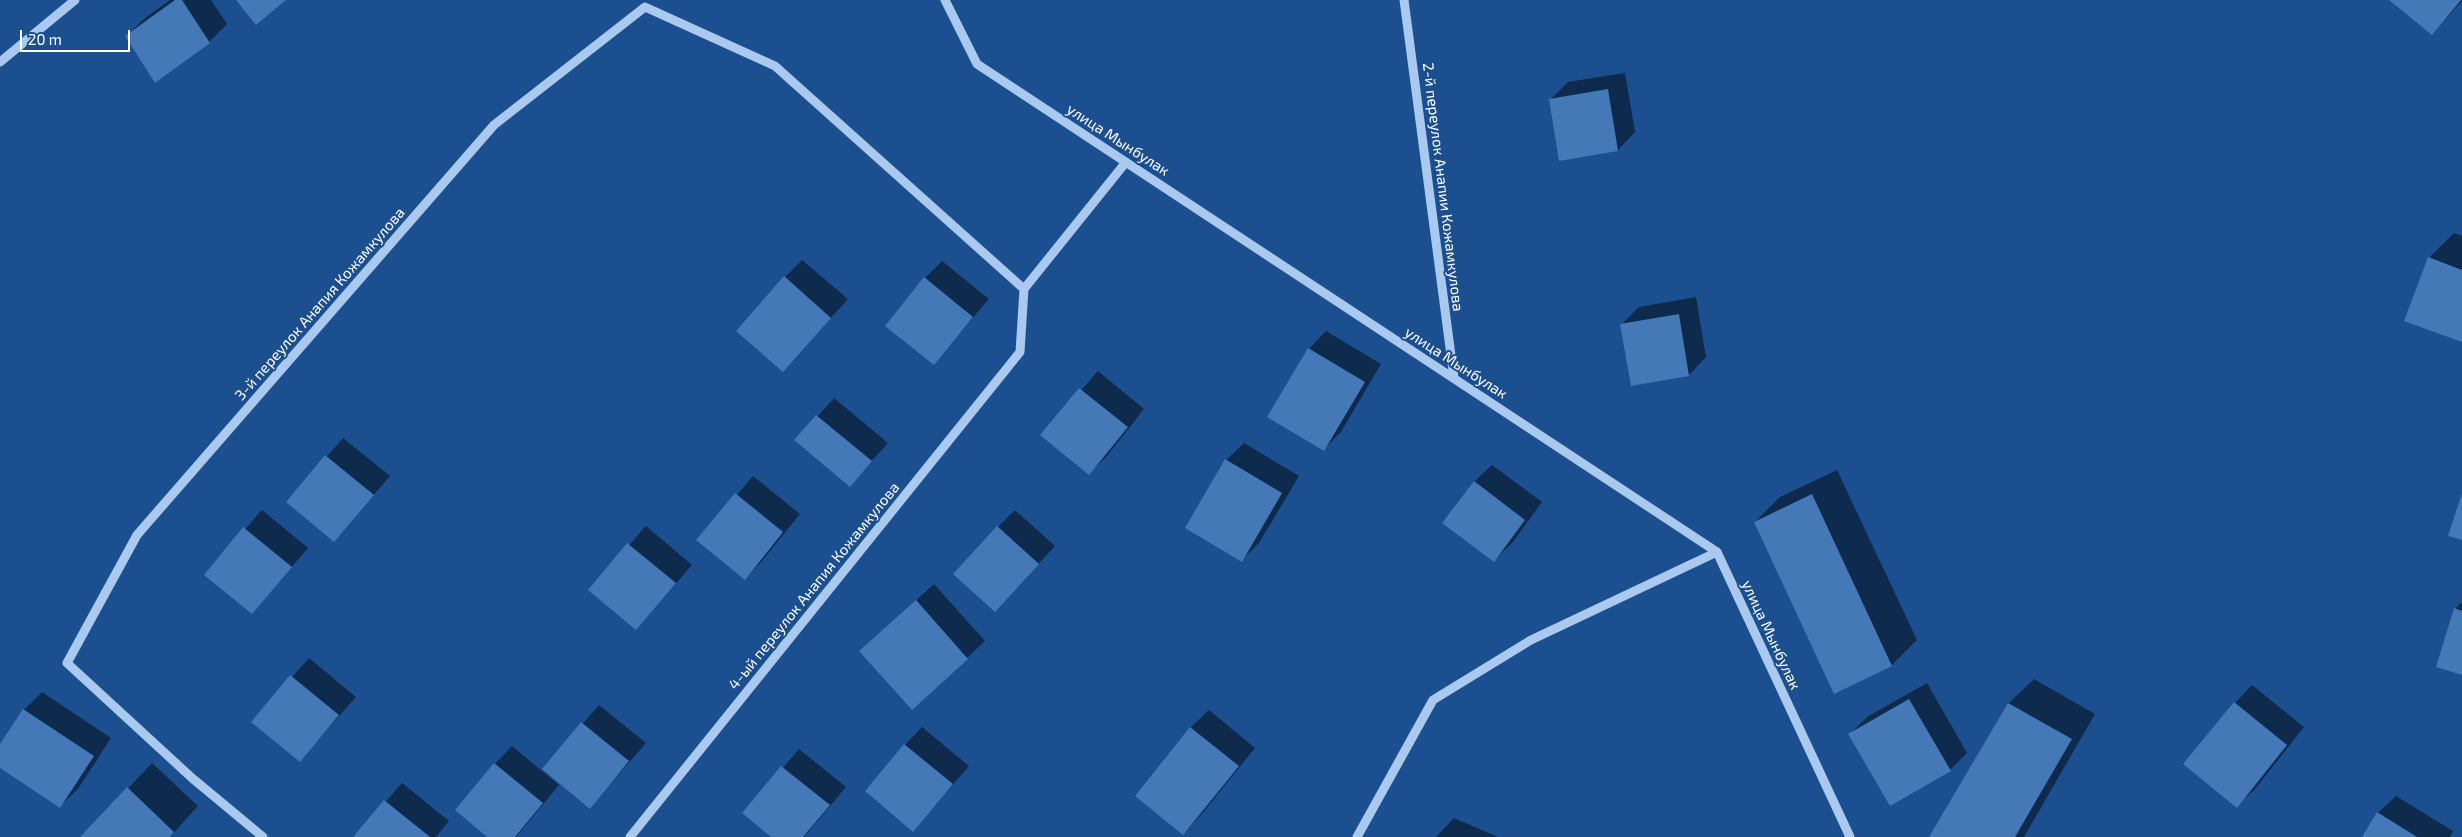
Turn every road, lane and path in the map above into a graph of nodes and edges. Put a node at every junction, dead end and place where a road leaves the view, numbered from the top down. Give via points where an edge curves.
1 (75, 0) edge
2 (945, 0) edge
3 (1404, 0) edge
4 (0, 62) edge
5 (1126, 162) junction
6 (1024, 289) junction
7 (1454, 378) junction
8 (1717, 552) junction
9 (263, 837) edge
10 (630, 837) edge
11 (1357, 837) edge
12 (1850, 837) edge

1 - 4 street
2 - 5 street, улица Мынбулак via 977,64
3 - 7 street, 2-й переулок Анапии Кожамкулова
5 - 6 street
5 - 7 street, улица Мынбулак
6 - 9 street, 3-й переулок Анапия Кожамкулова via 775,66 645,7 494,125 137,535 67,663 192,778
6 - 10 street, 4-ый переулок Анапия Кожамкулова via 1020,352
7 - 8 street, улица Мынбулак
8 - 11 street via 1531,640 1433,700
8 - 12 street, улица Мынбулак

